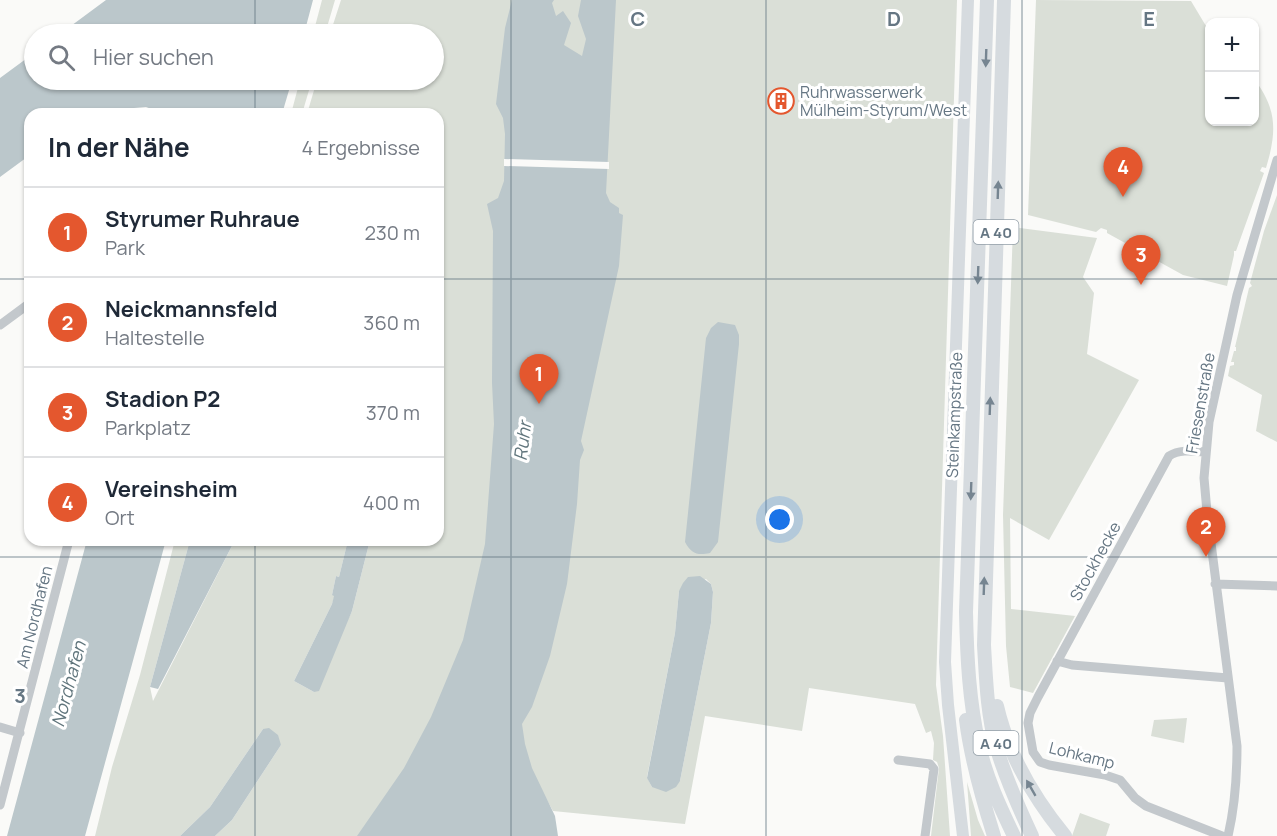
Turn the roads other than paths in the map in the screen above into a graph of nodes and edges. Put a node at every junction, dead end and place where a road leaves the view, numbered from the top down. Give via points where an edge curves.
1 (968, 0) edge
2 (987, 0) edge
3 (1004, 0) edge
4 (1277, 160) edge
5 (24, 307) edge
6 (0, 325) edge
7 (1205, 452) junction
8 (67, 546) edge
9 (1215, 584) junction
10 (1277, 586) edge
11 (984, 645) junction
12 (1057, 661) junction
13 (968, 670) junction
14 (1228, 678) junction
15 (1030, 713) joint
16 (0, 727) edge
17 (20, 733) junction
18 (898, 760) dead end
19 (0, 805) edge
20 (962, 834) edge
21 (925, 836) edge
22 (994, 836) edge
23 (1014, 836) edge
24 (1032, 836) edge
25 (1065, 836) edge
26 (1222, 836) edge
27 (1228, 836) edge

1 - 20 main road, Steinkampstraße via 945,662
2 -> 13 highway, A 40 via 966,612
11 -> 3 highway, A 40
4 - 7 street, Friesenstraße via 1227,337
5 - 6 street
7 - 9 street, Friesenstraße
7 - 12 street, Stockhecke via 1183,451 1169,456
8 - 17 street, Am Nordhafen
9 - 10 street
9 - 14 street, Friesenstraße
11 - 24 highway, A 40 via 996,744
25 -> 11 highway via 1043,810 1021,772 999,716
12 - 14 street
12 - 15 street, Stockhecke
13 - 22 highway via 965,706 969,742
13 - 23 highway, A 40 via 980,747 994,793
14 - 27 street, Friesenstraße via 1238,758
15 - 26 street, Lohkamp via 1029,735 1040,762 1120,780 1146,806
16 - 17 street
17 - 19 street, Am Nordhafen
18 - 21 street via 930,764 934,769

